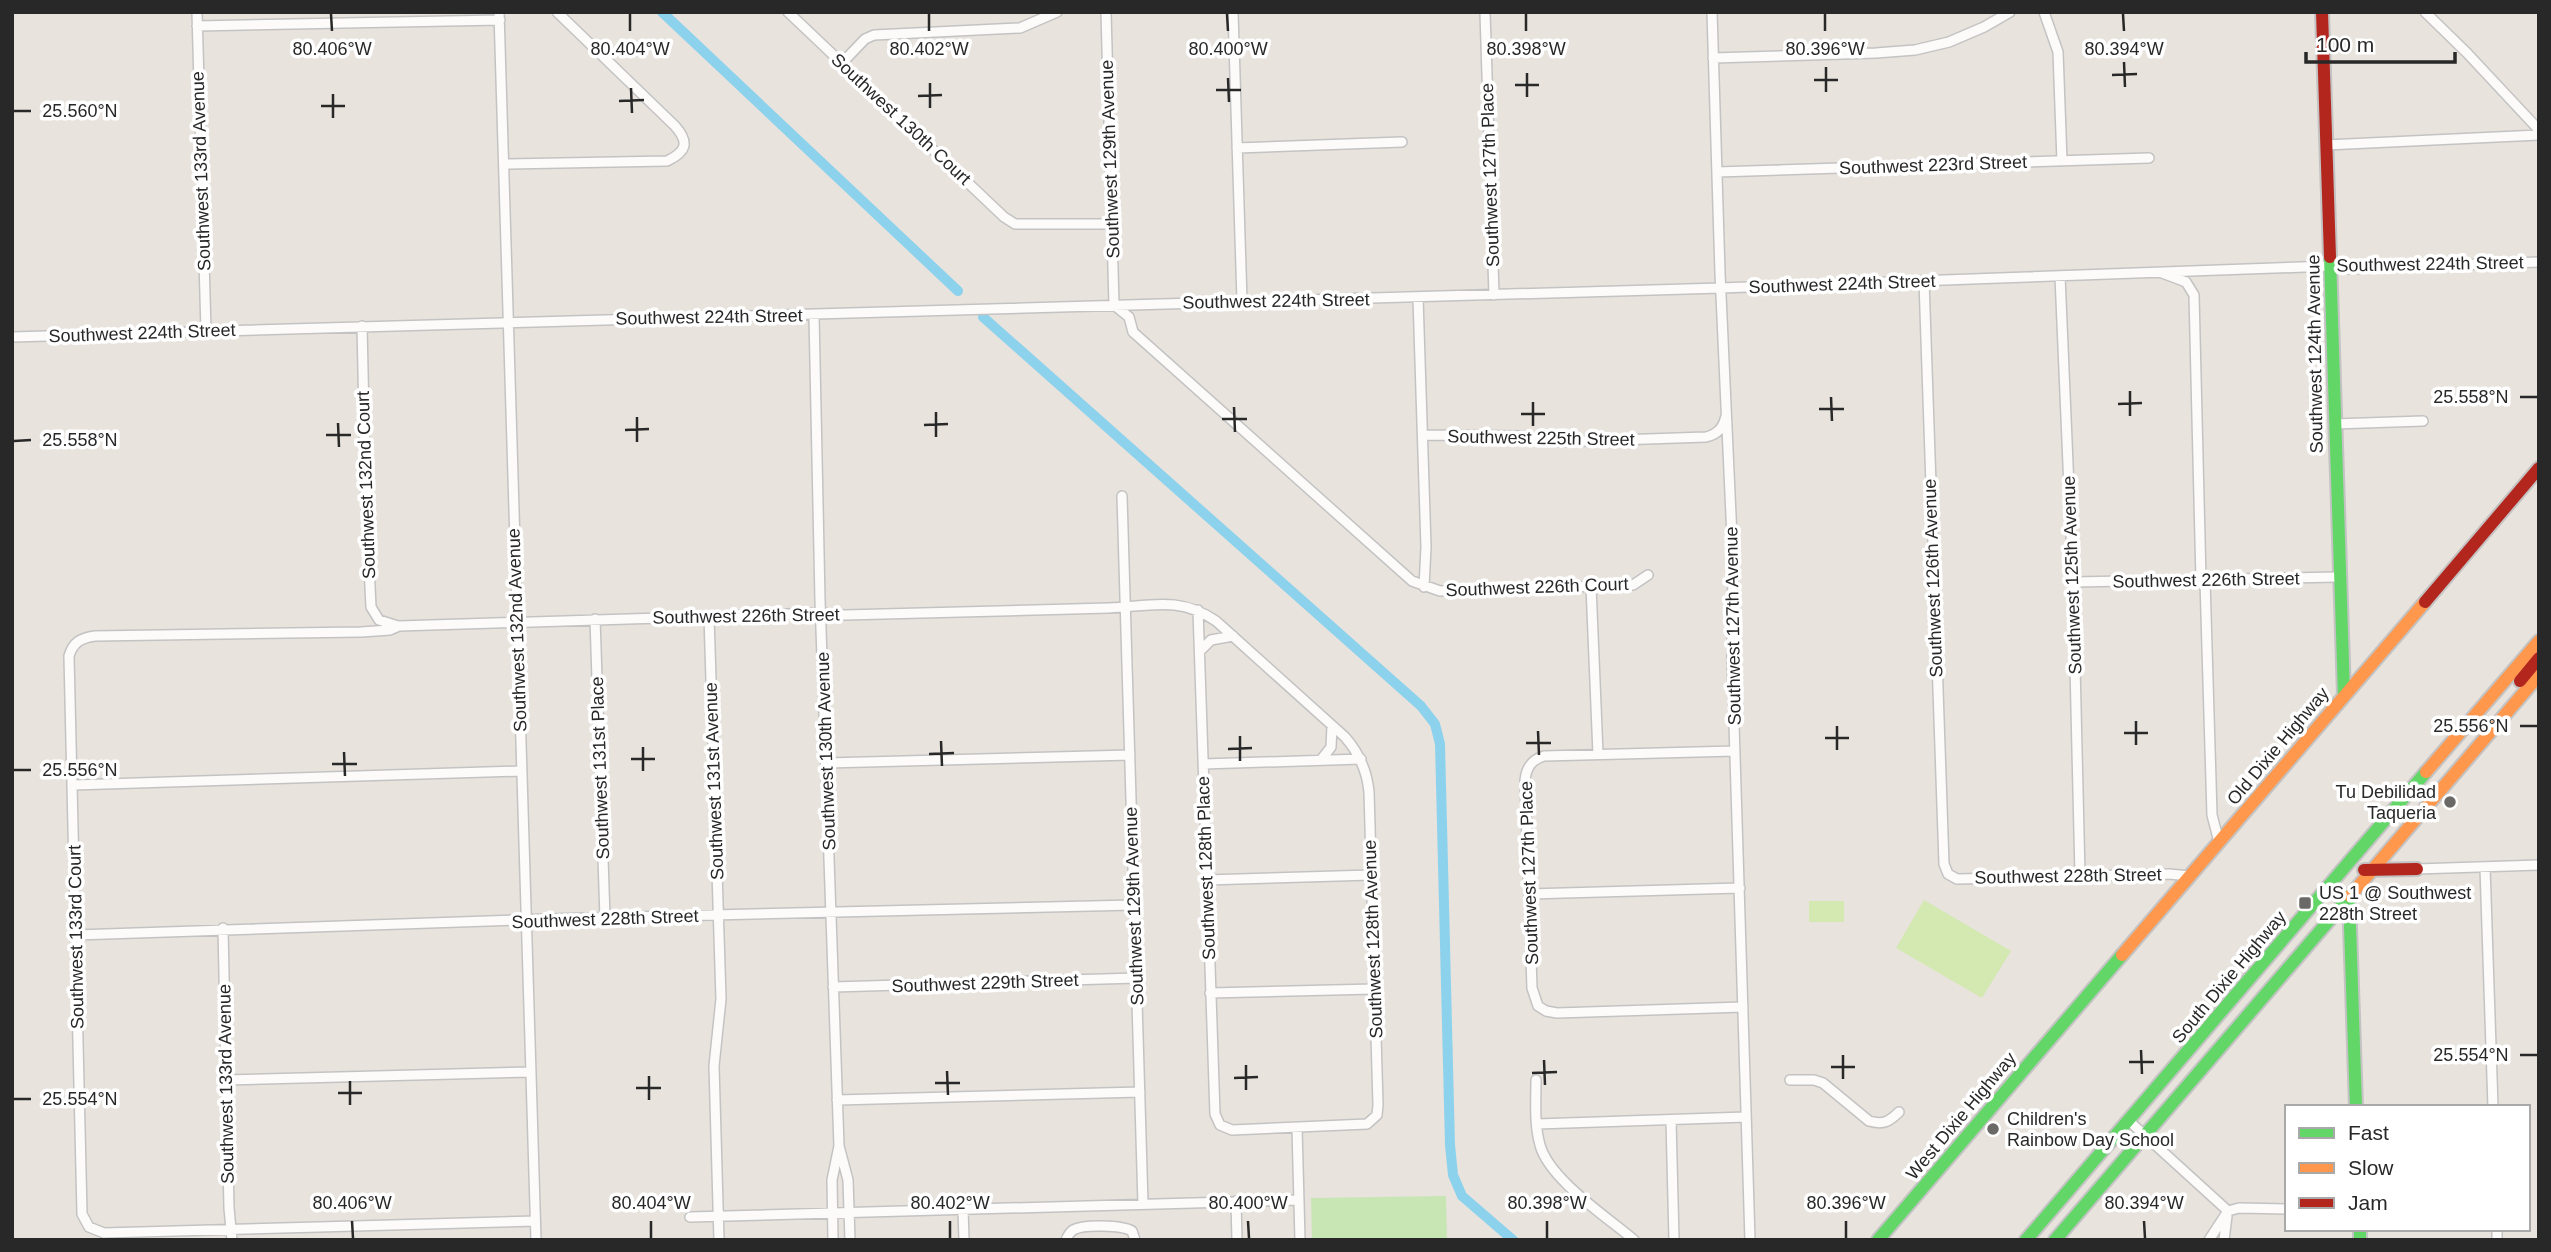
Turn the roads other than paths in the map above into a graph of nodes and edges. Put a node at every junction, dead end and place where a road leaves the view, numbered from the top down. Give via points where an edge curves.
1 (197, 12) edge
2 (557, 12) edge
3 (788, 12) edge
4 (1057, 12) edge
5 (1106, 12) edge
6 (1233, 12) edge
7 (1485, 12) edge
8 (1712, 12) edge
9 (2010, 12) edge
10 (2044, 12) edge
11 (2322, 12) edge
12 (2425, 12) edge
13 (500, 16) edge
14 (197, 26) junction
15 (1713, 58) junction
16 (842, 63) junction
17 (2539, 132) edge
18 (1402, 142) dead end
19 (2326, 145) junction
20 (1237, 148) junction
21 (2149, 158) dead end
22 (2062, 161) junction
23 (504, 164) junction
24 (1717, 172) junction
25 (1112, 223) junction
26 (2539, 262) edge
27 (2331, 266) junction
28 (2161, 272) junction
29 (2060, 276) junction
30 (1924, 281) junction
31 (1721, 288) junction
32 (1494, 295) junction
33 (1418, 298) junction
34 (1242, 301) junction
35 (1114, 305) junction
36 (814, 314) junction
37 (510, 322) junction
38 (362, 326) junction
39 (206, 331) junction
40 (12, 337) edge
41 (1728, 411) junction
42 (2423, 421) dead end
43 (2334, 424) junction
44 (1423, 435) junction
45 (2539, 468) edge
46 (1122, 496) dead end
47 (1648, 575) dead end
48 (2339, 577) junction
49 (2203, 580) junction
50 (2073, 582) junction
51 (1591, 586) junction
52 (1424, 587) junction
53 (1127, 607) junction
54 (1198, 610) junction
55 (821, 613) junction
56 (709, 616) junction
57 (596, 619) junction
58 (516, 621) junction
59 (399, 626) junction
60 (1233, 636) junction
61 (2539, 641) edge
62 (74, 645) joint
63 (1200, 651) junction
64 (2539, 659) edge
65 (2539, 675) edge
66 (2344, 695) junction
67 (2502, 718) junction
68 (1332, 726) junction
69 (1735, 751) junction
70 (1598, 754) junction
71 (1130, 755) junction
72 (1361, 759) junction
73 (1321, 760) junction
74 (827, 763) junction
75 (1203, 764) junction
76 (521, 771) junction
77 (73, 785) junction
78 (2398, 839) junction
79 (2219, 842) junction
80 (2537, 863) edge
81 (2485, 867) junction
82 (2345, 869) junction
83 (2417, 869) junction
84 (2371, 871) junction
85 (1948, 874) joint
86 (1371, 875) junction
87 (2080, 875) junction
88 (2190, 876) junction
89 (1206, 880) junction
90 (1740, 888) junction
91 (2326, 890) junction
92 (1529, 894) junction
93 (2349, 896) junction
94 (1134, 905) junction
95 (831, 913) junction
96 (718, 916) junction
97 (605, 918) junction
98 (526, 920) junction
99 (223, 928) junction
100 (76, 935) junction
101 (1137, 978) junction
102 (833, 987) junction
103 (1374, 989) junction
104 (1210, 993) junction
105 (1743, 1007) junction
106 (2252, 1010) junction
107 (2043, 1046) joint
108 (531, 1072) junction
109 (225, 1080) junction
110 (1536, 1080) dead end
111 (1790, 1080) dead end
112 (1140, 1092) junction
113 (837, 1100) junction
114 (2356, 1105) edge
115 (2493, 1105) edge
116 (1899, 1112) dead end
117 (1746, 1117) junction
118 (1671, 1119) junction
119 (2129, 1121) junction
120 (1537, 1124) junction
121 (1297, 1128) junction
122 (2145, 1136) junction
123 (839, 1146) junction
124 (1299, 1200) junction
125 (1236, 1201) junction
126 (1143, 1204) junction
127 (963, 1209) junction
128 (2285, 1209) edge
129 (2228, 1211) junction
130 (849, 1212) junction
131 (833, 1213) junction
132 (719, 1216) junction
133 (690, 1217) dead end
134 (536, 1221) junction
135 (232, 1235) edge
136 (1068, 1236) edge
137 (536, 1240) edge
138 (719, 1240) edge
139 (833, 1240) edge
140 (849, 1240) edge
141 (964, 1240) edge
142 (1135, 1240) edge
143 (1237, 1240) edge
144 (1300, 1240) edge
145 (1634, 1240) edge
146 (1674, 1240) edge
147 (1750, 1240) edge
148 (1878, 1240) edge
149 (2026, 1240) edge
150 (2055, 1240) edge
151 (2209, 1240) edge
152 (2224, 1240) edge

1 - 14 street, Southwest 133rd Avenue
2 - 23 street via 675,126 683,135 684,146 667,161
3 - 16 street, Southwest 130th Court
4 - 16 street via 1020,28 874,35
5 - 25 street, Southwest 129th Avenue
6 - 20 street
7 - 32 street, Southwest 127th Place
8 - 15 street, Southwest 127th Avenue
9 - 15 street via 1949,42 1915,50
10 - 22 street via 2058,52
11 - 19 main road, Southwest 124th Avenue
12 - 17 street
13 - 14 street
13 - 23 street, Southwest 132nd Avenue
14 - 39 street, Southwest 133rd Avenue
15 - 24 street, Southwest 127th Avenue
16 - 25 street, Southwest 130th Court via 1015,224
17 - 19 street
18 - 20 street
19 - 27 main road, Southwest 124th Avenue
20 - 34 street
21 - 22 street, Southwest 223rd Street
22 - 24 street, Southwest 223rd Street
23 - 37 street, Southwest 132nd Avenue
24 - 31 street, Southwest 127th Avenue
25 - 35 street, Southwest 129th Avenue
26 - 27 street, Southwest 224th Street
27 - 28 street, Southwest 224th Street
27 - 43 main road, Southwest 124th Avenue
28 - 29 street, Southwest 224th Street
28 - 49 street via 2186,282 2194,295
29 - 30 street, Southwest 224th Street
29 - 50 street, Southwest 125th Avenue
30 - 31 street, Southwest 224th Street
30 - 85 street, Southwest 126th Avenue via 1939,754
31 - 32 street, Southwest 224th Street
31 - 41 street, Southwest 127th Avenue
32 - 33 street, Southwest 224th Street
33 - 34 street, Southwest 224th Street
33 - 44 street
34 - 35 street, Southwest 224th Street
35 - 36 street, Southwest 224th Street
35 - 52 street via 1129,317 1133,332
36 - 37 street, Southwest 224th Street
36 - 55 street, Southwest 130th Avenue
37 - 38 street, Southwest 224th Street
37 - 58 street, Southwest 132nd Avenue
38 - 39 street, Southwest 224th Street
38 - 59 street, Southwest 132nd Court via 371,607 376,617
39 - 40 street, Southwest 224th Street
41 - 44 street, Southwest 225th Street via 1724,426 1706,437 1559,442 1522,436
41 - 69 street, Southwest 127th Avenue
42 - 43 street
43 - 48 main road, Southwest 124th Avenue
44 - 52 street
45 - 66 main road, Old Dixie Highway
46 - 53 street, Southwest 129th Avenue
47 - 51 street, Southwest 226th Court via 1633,585
48 - 49 street, Southwest 226th Street
48 - 66 main road, Southwest 124th Avenue
49 - 50 street, Southwest 226th Street
49 - 79 street via 2212,815
50 - 87 street, Southwest 125th Avenue
51 - 52 street, Southwest 226th Court via 1440,591
51 - 70 street
53 - 54 street, Southwest 226th Street via 1169,604
53 - 55 street, Southwest 226th Street
53 - 71 street, Southwest 129th Avenue
54 - 60 street, Southwest 226th Street
54 - 63 street, Southwest 128th Place
55 - 56 street, Southwest 226th Street
55 - 74 street, Southwest 130th Avenue
56 - 57 street, Southwest 226th Street
56 - 96 street, Southwest 131st Avenue
57 - 58 street, Southwest 226th Street
57 - 97 street, Southwest 131st Place
58 - 59 street, Southwest 226th Street
58 - 76 street, Southwest 132nd Avenue
59 - 62 street, Southwest 226th Street via 344,633 95,636
60 - 63 street via 1211,640
60 - 68 street, Southwest 226th Street
61 - 82 main road, South Dixie Highway
62 - 77 street, Southwest 133rd Court via 69,656
63 - 75 street, Southwest 128th Place
64 - 67 main road via 2504,699
65 - 67 main road
66 - 79 main road, Old Dixie Highway
67 - 78 main road
68 - 72 street, Southwest 226th Street
68 - 73 street via 1331,747
69 - 70 street
69 - 90 street, Southwest 127th Avenue
70 - 92 street, Southwest 127th Place via 1544,756 1528,767
71 - 74 street
71 - 94 street, Southwest 129th Avenue
72 - 73 street
72 - 86 street, Southwest 128th Avenue via 1368,785
73 - 75 street
74 - 95 street, Southwest 130th Avenue
75 - 89 street, Southwest 128th Place
76 - 77 street
76 - 98 street, Southwest 132nd Avenue
77 - 100 street, Southwest 133rd Court
78 - 83 main road via 2401,857
78 - 84 main road
79 - 88 main road, Old Dixie Highway
80 - 81 street
81 - 83 street
81 - 115 street
82 - 84 main road
82 - 91 main road, South Dixie Highway
83 - 84 main road
84 - 93 main road
85 - 87 street, Southwest 228th Street via 1957,879
86 - 89 street
86 - 103 street, Southwest 128th Avenue
87 - 88 street, Southwest 228th Street
88 - 107 main road, Old Dixie Highway
89 - 104 street, Southwest 128th Place
90 - 92 street
90 - 105 street, Southwest 127th Avenue
91 - 106 main road via 2327,906 2260,982
91 - 119 main road, South Dixie Highway
92 - 105 street, Southwest 127th Place via 1532,988 1541,1009 1558,1013
93 - 106 main road
93 - 114 main road
94 - 95 street, Southwest 228th Street
94 - 101 street, Southwest 129th Avenue
95 - 96 street, Southwest 228th Street
95 - 102 street, Southwest 130th Avenue
96 - 97 street, Southwest 228th Street
96 - 132 street, Southwest 131st Avenue via 721,1008 714,1066
97 - 98 street, Southwest 228th Street
98 - 99 street, Southwest 228th Street
98 - 108 street, Southwest 132nd Avenue
99 - 100 street, Southwest 228th Street
99 - 109 street, Southwest 133rd Avenue
100 - 135 street, Southwest 133rd Court via 82,1214 89,1227 104,1233
101 - 102 street, Southwest 229th Street
101 - 112 street, Southwest 129th Avenue
102 - 113 street, Southwest 130th Avenue
103 - 104 street
103 - 121 street, Southwest 128th Avenue via 1378,1105 1374,1119 1362,1126
104 - 121 street, Southwest 128th Place via 1214,1108 1220,1125 1232,1130
105 - 117 street, Southwest 127th Avenue
106 - 122 main road
107 - 148 main road, West Dixie Highway
108 - 109 street
108 - 134 street, Southwest 132nd Avenue
109 - 135 street, Southwest 133rd Avenue
110 - 120 street
111 - 116 street via 1814,1080 1830,1087 1869,1121 1885,1123
112 - 113 street
112 - 126 street, Southwest 129th Avenue
113 - 123 street, Southwest 130th Avenue
117 - 118 street
117 - 147 street, Southwest 127th Avenue
118 - 120 street
118 - 146 street
119 - 122 street
119 - 149 main road, South Dixie Highway
120 - 145 street via 1543,1153 1561,1178
121 - 124 street
122 - 129 street
122 - 150 main road
123 - 130 street, Southwest 130th Avenue via 847,1173
123 - 131 street, Southwest 130th Avenue via 833,1172
124 - 125 street
124 - 144 street
125 - 126 street
125 - 143 street
126 - 127 street
127 - 130 street
127 - 141 street
128 - 129 street
129 - 151 street
129 - 152 street
130 - 131 street
130 - 140 street, Southwest 130th Avenue
131 - 132 street
131 - 139 street, Southwest 130th Avenue
132 - 133 street
132 - 138 street, Southwest 131st Avenue
134 - 135 street
134 - 137 street, Southwest 132nd Avenue
136 - 142 street via 1081,1227 1121,1226 1132,1231

